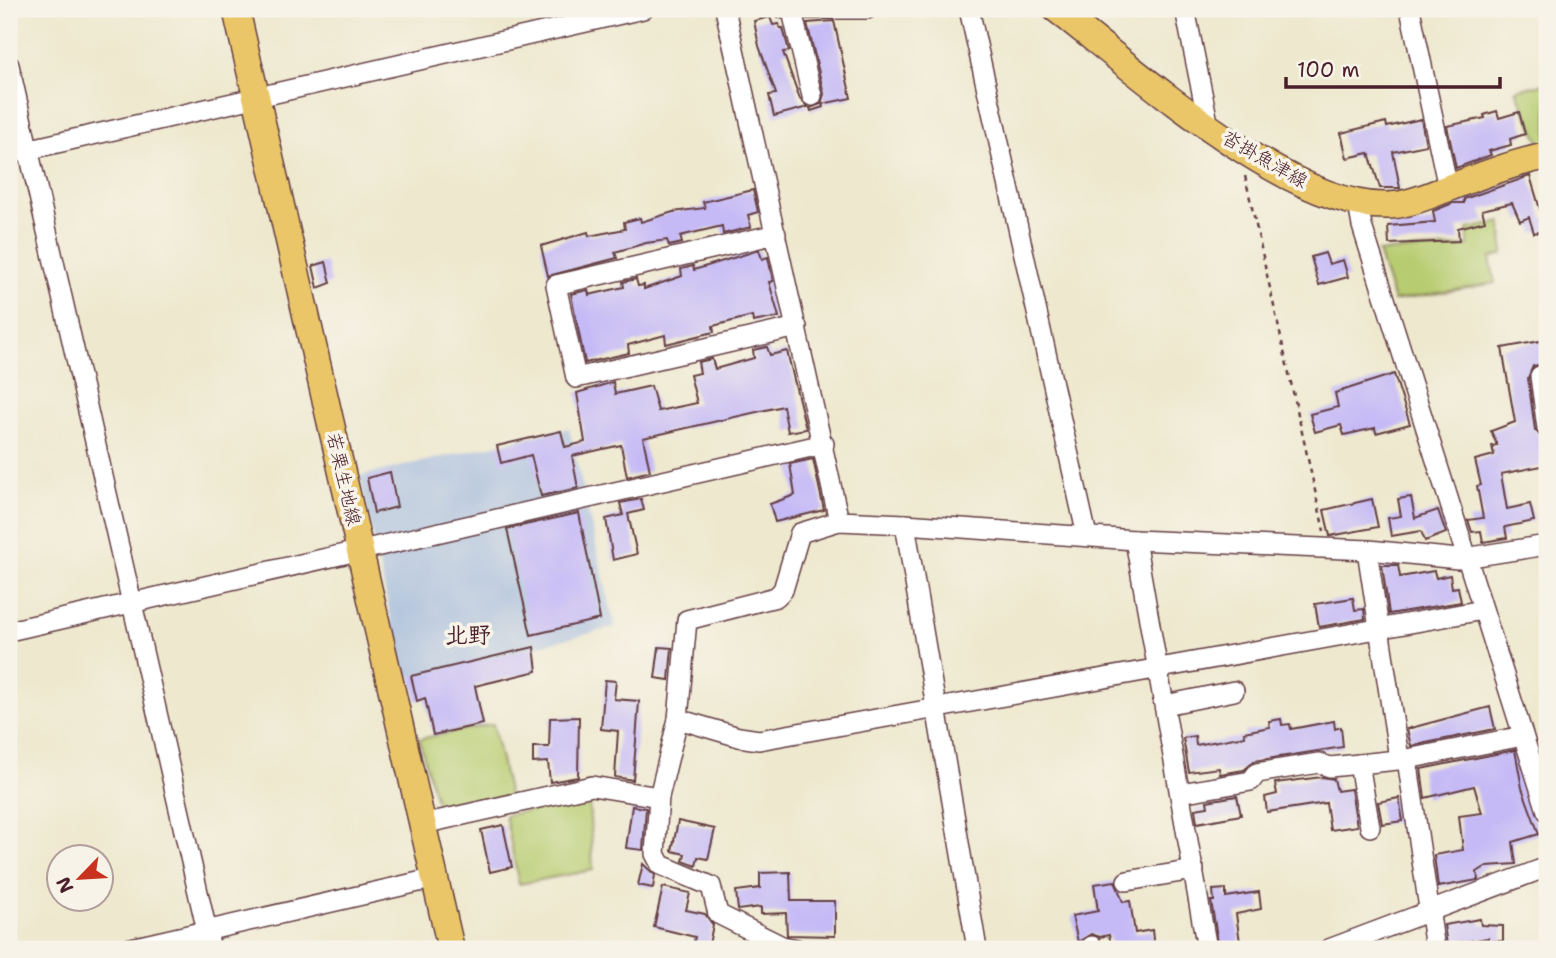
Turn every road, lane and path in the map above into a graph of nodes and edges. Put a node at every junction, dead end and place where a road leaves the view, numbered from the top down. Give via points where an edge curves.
1 (236, 9) edge
2 (643, 9) edge
3 (725, 9) edge
4 (867, 9) edge
5 (969, 9) edge
6 (1056, 9) edge
7 (1185, 9) edge
8 (1410, 9) edge
9 (788, 10) edge
10 (9, 65) edge
11 (812, 96) dead end
12 (256, 97) junction
13 (1209, 127) junction
14 (1238, 144) junction
15 (29, 149) junction
16 (9, 154) edge
17 (1547, 156) edge
18 (1448, 188) junction
19 (1358, 204) junction
20 (776, 234) junction
21 (797, 327) junction
22 (1547, 375) edge
23 (1547, 428) edge
24 (824, 444) junction
25 (839, 521) junction
26 (905, 524) junction
27 (1087, 536) junction
28 (1135, 540) junction
29 (1547, 545) edge
30 (1328, 548) junction
31 (360, 550) junction
32 (1367, 550) junction
33 (1468, 558) junction
34 (132, 602) junction
35 (1483, 610) junction
36 (1379, 629) junction
37 (9, 631) edge
38 (1158, 670) junction
39 (1234, 691) dead end
40 (1165, 705) junction
41 (937, 708) junction
42 (678, 719) junction
43 (1523, 736) junction
44 (1403, 758) junction
45 (1359, 764) junction
46 (1180, 793) junction
47 (659, 797) junction
48 (1547, 811) edge
49 (423, 824) junction
50 (1370, 827) dead end
51 (1547, 867) edge
52 (1194, 870) junction
53 (436, 878) junction
54 (1127, 881) dead end
55 (1429, 912) junction
56 (209, 940) edge
57 (127, 949) edge
58 (452, 949) edge
59 (797, 949) edge
60 (977, 949) edge
61 (1207, 949) edge
62 (1329, 949) edge
63 (1435, 949) edge

1 - 12 main road, 若栗生地線
2 - 12 street
3 - 20 street
4 - 9 street
5 - 27 street
6 - 13 main road, 沓掛魚津線
7 - 13 street
8 - 18 street
9 - 11 street
10 - 15 street
12 - 15 street
12 - 31 main road, 若栗生地線
13 - 14 main road, 沓掛魚津線
14 - 19 main road, 沓掛魚津線 via 1296,180
14 - 30 path
15 - 16 street
15 - 34 street
17 - 18 main road, 沓掛魚津線
18 - 19 main road, 沓掛魚津線 via 1395,205
19 - 33 street
20 - 21 street
20 - 21 street via 556,285 576,378
21 - 24 street
22 - 23 street via 1540,376
24 - 25 street
24 - 31 street
25 - 26 street
25 - 42 street via 800,533 783,590 776,597 687,620
26 - 27 street
26 - 41 street
27 - 28 street
28 - 30 street
28 - 38 street
29 - 33 street
30 - 32 street
31 - 34 street
31 - 49 main road, 若栗生地線
32 - 33 street
32 - 36 street
33 - 35 street
34 - 37 street
34 - 56 street
35 - 36 street
35 - 43 street
36 - 38 street
36 - 44 street
38 - 40 street
38 - 41 street
39 - 40 street
40 - 46 street
41 - 42 street via 759,740
41 - 60 street
42 - 47 street
43 - 44 street
43 - 48 street
44 - 45 street
44 - 55 street
45 - 46 street via 1330,768 1319,763 1257,773 1251,781
45 - 50 street
46 - 52 street
47 - 49 street via 592,786
47 - 59 street via 655,854 661,866 711,886 718,914
49 - 53 main road, 若栗生地線
51 - 55 street
52 - 54 street
52 - 61 street
53 - 56 street
53 - 58 main road, 若栗生地線
55 - 62 street
55 - 63 street
56 - 57 street

